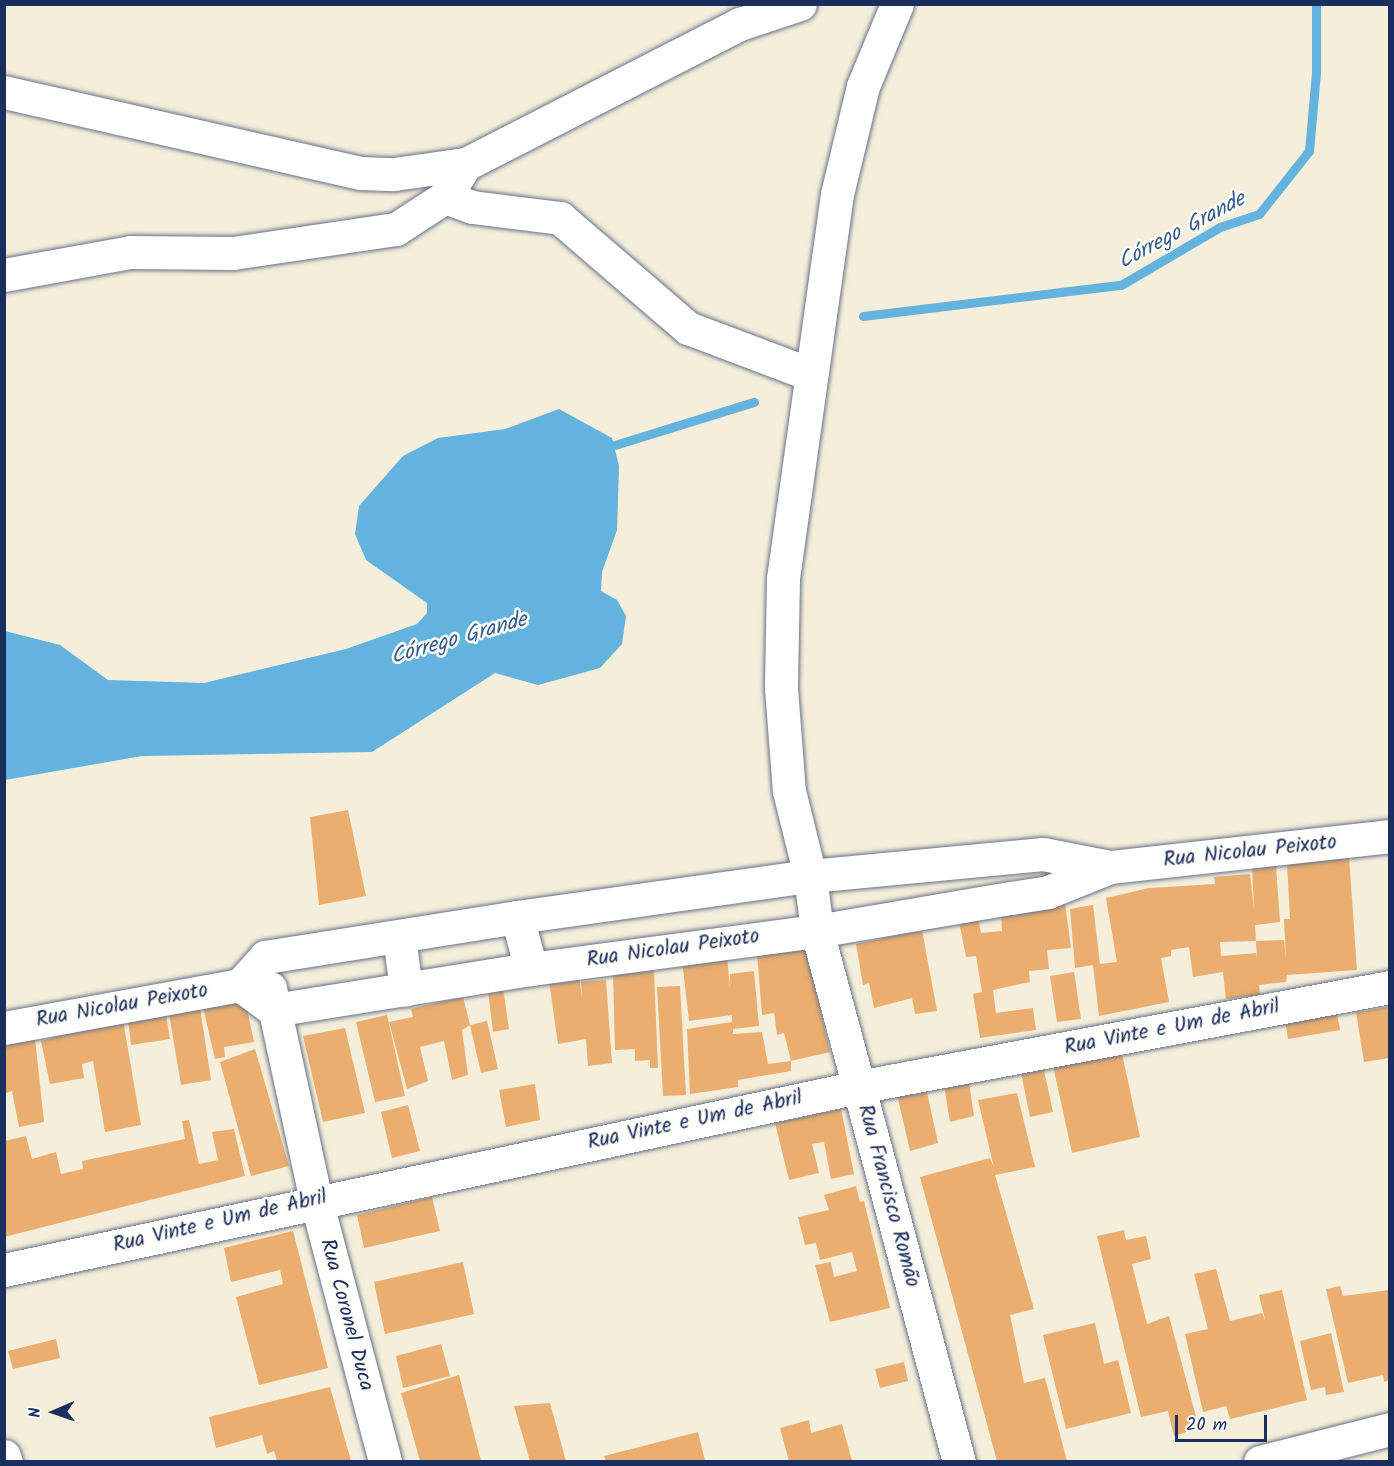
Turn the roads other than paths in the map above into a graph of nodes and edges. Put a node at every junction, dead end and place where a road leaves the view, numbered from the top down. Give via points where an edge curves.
1 (800, 4) edge
2 (897, 4) edge
3 (4, 92) edge
4 (466, 164) junction
5 (445, 197) junction
6 (4, 275) edge
7 (810, 374) junction
8 (1389, 836) edge
9 (1110, 867) junction
10 (810, 876) junction
11 (665, 899) junction
12 (517, 917) junction
13 (817, 931) junction
14 (399, 936) junction
15 (676, 948) junction
16 (265, 957) junction
17 (531, 969) junction
18 (240, 985) junction
19 (1389, 987) edge
20 (406, 990) junction
21 (274, 1010) junction
22 (4, 1028) edge
23 (858, 1087) junction
24 (316, 1200) junction
25 (4, 1270) edge
26 (1389, 1429) edge
27 (4, 1456) edge
28 (6, 1461) edge
29 (385, 1461) edge
30 (959, 1461) edge
31 (1260, 1461) edge

1 - 4 street via 740,24
2 - 7 street, Rua Francisco Romão via 863,86 837,194
3 - 4 street via 361,173 394,174
4 - 5 street
5 - 6 street via 423,215 384,231 233,253 130,252
5 - 7 street via 472,207 560,218 688,328
7 - 10 street, Rua Francisco Romão via 783,579 781,688 789,791
8 - 9 street, Rua Nicolau Peixoto
9 - 10 street, Rua Nicolau Peixoto via 1043,854
9 - 13 street, Rua Nicolau Peixoto via 1048,892
10 - 11 street, Rua Nicolau Peixoto
10 - 13 street, Rua Francisco Romão
11 - 12 street, Rua Nicolau Peixoto
11 - 15 street
12 - 14 street, Rua Nicolau Peixoto
12 - 17 street
13 - 15 street, Rua Nicolau Peixoto
13 - 23 street, Rua Francisco Romão
14 - 16 street, Rua Nicolau Peixoto
14 - 20 street
15 - 17 street, Rua Nicolau Peixoto
16 - 18 street
16 - 21 street, Rua Coronel Duca
17 - 20 street, Rua Nicolau Peixoto
18 - 21 street
18 - 22 street, Rua Nicolau Peixoto
19 - 23 street, Rua Vinte e Um de Abril
20 - 21 street, Rua Nicolau Peixoto
21 - 24 street, Rua Coronel Duca
23 - 24 street, Rua Vinte e Um de Abril
23 - 30 street, Rua Francisco Romão
24 - 25 street, Rua Vinte e Um de Abril
24 - 29 street, Rua Coronel Duca
26 - 31 street
27 - 28 street

